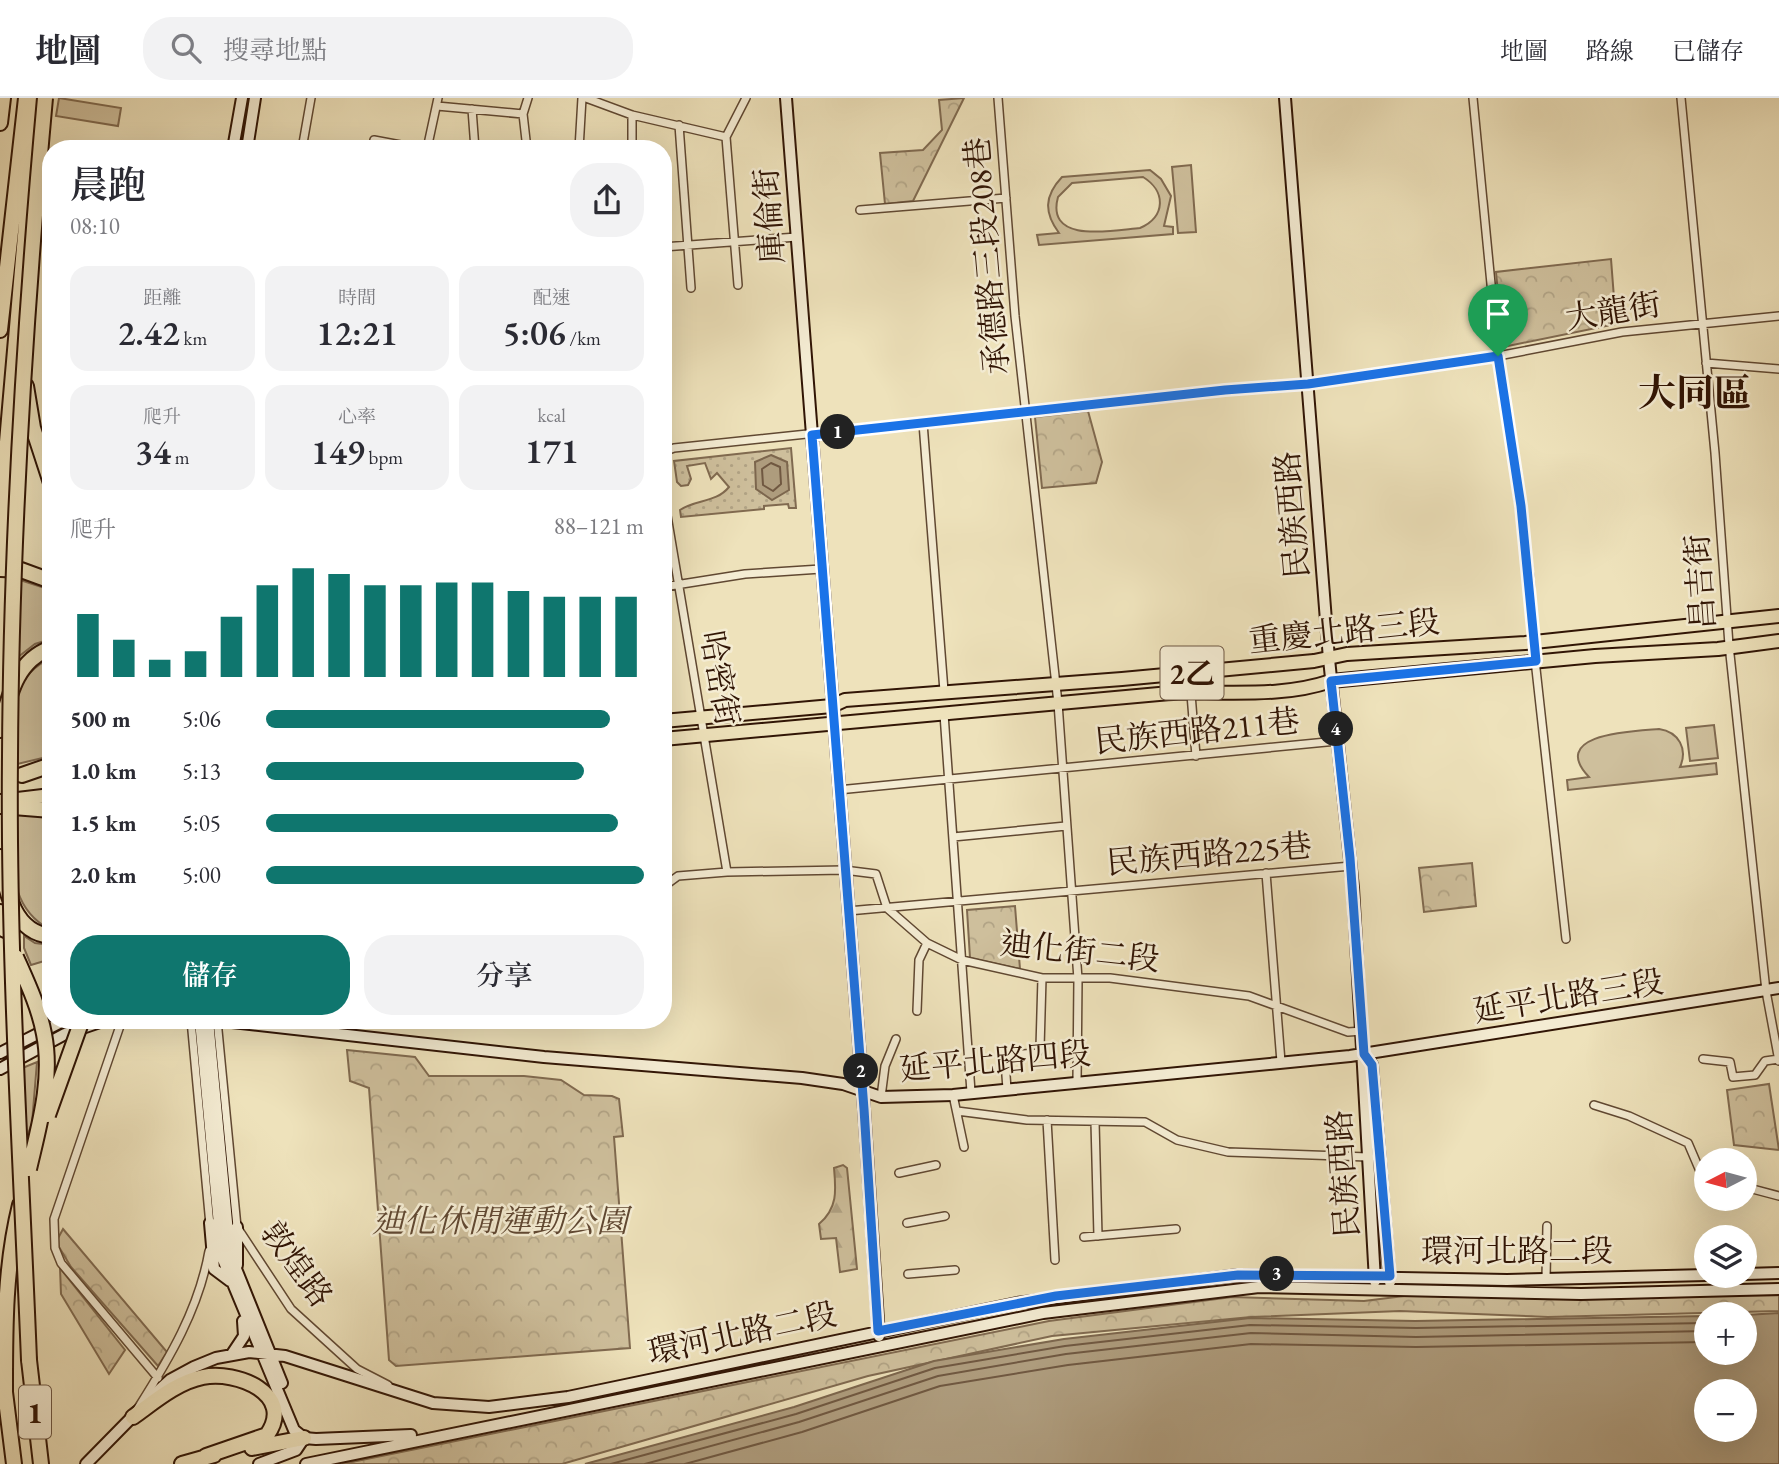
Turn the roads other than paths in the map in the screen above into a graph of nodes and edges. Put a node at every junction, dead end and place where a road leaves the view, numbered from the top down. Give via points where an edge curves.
1 (4, 98) edge
2 (26, 98) edge
3 (37, 98) edge
4 (45, 98) edge
5 (242, 98) edge
6 (256, 98) edge
7 (312, 98) edge
8 (528, 98) edge
9 (584, 98) edge
10 (746, 98) edge
11 (786, 98) edge
12 (998, 98) edge
13 (1285, 98) edge
14 (1473, 98) edge
15 (1681, 98) edge
16 (437, 102) edge
17 (472, 109) junction
18 (523, 114) junction
19 (632, 115) junction
20 (0, 124) edge
21 (679, 125) junction
22 (726, 137) junction
23 (374, 139) dead end
24 (235, 140) edge
25 (249, 140) edge
26 (304, 140) edge
27 (379, 140) edge
28 (426, 140) edge
29 (474, 140) edge
30 (526, 140) edge
31 (580, 140) edge
32 (632, 140) edge
33 (1006, 198) junction
34 (860, 210) dead end
35 (797, 237) junction
36 (734, 243) junction
37 (687, 246) junction
38 (672, 247) edge
39 (738, 285) dead end
40 (691, 288) dead end
41 (18, 315) junction
42 (1779, 316) edge
43 (1702, 323) junction
44 (0, 330) edge
45 (1498, 356) junction
46 (1706, 363) junction
47 (1779, 369) edge
48 (1308, 384) junction
49 (1025, 410) junction
50 (923, 423) junction
51 (812, 435) junction
52 (672, 449) edge
53 (42, 456) edge
54 (2, 526) edge
55 (672, 544) edge
56 (0, 561) edge
57 (0, 569) edge
58 (821, 569) junction
59 (42, 577) edge
60 (679, 584) junction
61 (672, 585) edge
62 (1779, 616) edge
63 (1727, 623) junction
64 (1779, 640) edge
65 (1533, 642) junction
66 (1729, 645) junction
67 (42, 652) edge
68 (1329, 659) junction
69 (1536, 661) junction
70 (1331, 681) junction
71 (1055, 685) junction
72 (944, 691) junction
73 (1191, 694) junction
74 (1058, 703) junction
75 (832, 706) junction
76 (944, 714) junction
77 (702, 717) junction
78 (672, 719) edge
79 (833, 724) junction
80 (0, 730) edge
81 (705, 735) junction
82 (672, 737) edge
83 (1337, 741) junction
84 (1196, 756) junction
85 (42, 768) edge
86 (1062, 769) junction
87 (42, 773) edge
88 (22, 775) junction
89 (0, 777) edge
90 (949, 779) junction
91 (838, 790) junction
92 (42, 797) edge
93 (0, 804) edge
94 (42, 809) edge
95 (1066, 827) junction
96 (953, 837) junction
97 (0, 857) edge
98 (1351, 866) junction
99 (844, 870) junction
100 (727, 872) junction
101 (1266, 873) junction
102 (672, 880) edge
103 (1071, 891) junction
104 (959, 902) junction
105 (887, 908) junction
106 (848, 911) junction
107 (0, 912) edge
108 (42, 935) edge
109 (1566, 939) dead end
110 (927, 943) junction
111 (962, 960) junction
112 (1042, 978) junction
113 (1078, 979) junction
114 (1779, 988) edge
115 (1766, 991) junction
116 (1279, 1007) junction
117 (917, 1011) dead end
118 (42, 1025) edge
119 (43, 1029) edge
120 (47, 1029) edge
121 (79, 1029) edge
122 (80, 1029) edge
123 (119, 1029) edge
124 (192, 1029) edge
125 (201, 1029) edge
126 (208, 1029) edge
127 (217, 1029) edge
128 (335, 1029) edge
129 (1363, 1031) junction
130 (896, 1039) dead end
131 (0, 1053) edge
132 (1364, 1054) junction
133 (1703, 1059) dead end
134 (1779, 1060) edge
135 (1281, 1062) junction
136 (0, 1069) edge
137 (1077, 1081) junction
138 (863, 1089) junction
139 (1007, 1089) junction
140 (971, 1092) junction
141 (953, 1095) junction
142 (881, 1097) junction
143 (211, 1103) junction
144 (1594, 1105) dead end
145 (957, 1111) junction
146 (1047, 1120) junction
147 (1095, 1122) junction
148 (964, 1147) dead end
149 (1368, 1157) junction
150 (1694, 1157) edge
151 (936, 1165) dead end
152 (29, 1169) junction
153 (899, 1173) dead end
154 (1757, 1190) edge
155 (1779, 1196) edge
156 (945, 1216) dead end
157 (210, 1223) junction
158 (907, 1223) dead end
159 (1547, 1226) dead end
160 (237, 1227) junction
161 (1176, 1229) dead end
162 (1098, 1236) junction
163 (1084, 1237) dead end
164 (1055, 1260) dead end
165 (955, 1270) dead end
166 (1779, 1273) edge
167 (908, 1274) dead end
168 (1757, 1274) edge
169 (1694, 1275) edge
170 (1376, 1276) junction
171 (1390, 1276) junction
172 (234, 1279) junction
173 (1546, 1279) junction
174 (1779, 1289) edge
175 (1375, 1291) junction
176 (1391, 1291) junction
177 (240, 1305) junction
178 (878, 1331) junction
179 (0, 1338) edge
180 (880, 1346) junction
181 (264, 1352) junction
182 (233, 1354) junction
183 (158, 1378) junction
184 (417, 1399) junction
185 (5, 1401) junction
186 (133, 1417) junction
187 (442, 1434) junction
188 (304, 1438) junction
189 (206, 1456) junction
190 (14, 1464) edge
191 (41, 1464) edge
192 (86, 1464) edge
193 (182, 1464) edge
194 (260, 1464) edge
195 (306, 1464) edge

1 - 20 highway
2 - 44 highway
3 - 41 highway
4 - 191 highway, 1, bridge via 18,444 10,760 29,1360
5 - 24 street
6 - 25 street
7 - 26 street
8 - 18 street
9 - 19 street
9 - 31 street
10 - 22 street
11 - 35 street, 庫倫街
12 - 33 street, 承德路三段208巷
13 - 48 street, 民族西路
14 - 45 street
15 - 43 street, 昌吉街
16 - 17 street
16 - 28 street
17 - 18 street
17 - 29 street
18 - 30 street
19 - 21 street
19 - 32 street
21 - 22 street
21 - 37 street
22 - 36 street
23 - 27 street
33 - 34 street
33 - 49 street, 承德路三段208巷
35 - 36 street
35 - 51 street, 庫倫街
36 - 37 street
36 - 39 street
37 - 38 street
37 - 40 street
41 - 53 highway via 33,428
41 - 54 highway
42 - 43 street, 大龍街
43 - 45 street, 大龍街 via 1622,332
43 - 46 street, 昌吉街
45 - 48 street, 大龍街
45 - 65 street via 1521,506
46 - 47 street
46 - 63 street, 昌吉街
48 - 49 street, 大龍街
48 - 68 street, 民族西路
49 - 50 street, 大龍街
49 - 71 street, 承德路三段208巷
50 - 51 street, 大龍街
50 - 72 street
51 - 52 street, 大龍街
51 - 58 street, 庫倫街
54 - 56 highway
55 - 60 street, 哈密街
57 - 59 highway
58 - 60 street
58 - 75 street, 庫倫街
60 - 61 street
60 - 77 street, 哈密街
62 - 63 main road, 重慶北路三段 / 2乙
63 - 65 main road, 重慶北路三段 / 2乙
63 - 66 street, 昌吉街
64 - 66 main road, 重慶北路三段 / 2乙
65 - 68 main road, 重慶北路三段 / 2乙
65 - 69 street
66 - 69 main road, 重慶北路三段 / 2乙
66 - 115 street, 昌吉街
67 - 80 highway via 17,674
68 - 70 street, 民族西路
68 - 71 main road, 重慶北路三段 / 2乙
69 - 70 main road, 重慶北路三段 / 2乙
69 - 109 street
70 - 73 main road, 重慶北路三段 / 2乙 via 1234,694
70 - 83 street, 民族西路
71 - 72 main road, 重慶北路三段 / 2乙
71 - 74 street, 承德路三段208巷
72 - 75 main road, 重慶北路三段 / 2乙 via 845,700
73 - 74 main road, 重慶北路三段 / 2乙
73 - 84 street
74 - 76 main road, 重慶北路三段 / 2乙
74 - 86 street, 承德路三段208巷
75 - 77 main road, 重慶北路三段 / 2乙
75 - 79 street, 庫倫街
76 - 79 main road, 重慶北路三段 / 2乙
76 - 90 street
77 - 78 main road, 重慶北路三段 / 2乙
77 - 81 street, 哈密街
79 - 81 main road, 重慶北路三段 / 2乙
79 - 91 street, 庫倫街
81 - 82 main road, 重慶北路三段 / 2乙
81 - 100 street, 哈密街
83 - 84 street, 民族西路211巷
83 - 98 street, 民族西路
84 - 86 street, 民族西路211巷
85 - 88 highway
86 - 90 street, 民族西路211巷
86 - 95 street, 承德路三段208巷
87 - 88 main road
88 - 89 main road
90 - 91 street, 民族西路211巷
90 - 96 street
91 - 99 street, 庫倫街
92 - 93 main road
93 - 94 highway
95 - 96 street
95 - 103 street, 承德路三段208巷
96 - 104 street
97 - 108 highway via 16,914
98 - 101 street, 民族西路225巷
98 - 129 street, 民族西路
99 - 100 street
99 - 105 street via 876,874
99 - 106 street, 庫倫街
100 - 102 street
101 - 103 street, 民族西路225巷
101 - 116 street
103 - 104 street, 民族西路225巷
103 - 113 street, 承德路三段208巷
104 - 105 street, 民族西路225巷
104 - 111 street
105 - 106 street, 民族西路225巷
105 - 110 street, 迪化街二段
106 - 138 street, 庫倫街
107 - 118 highway, 1, bridge
110 - 111 street, 迪化街二段
110 - 117 street via 919,960
111 - 112 street, 迪化街二段
111 - 140 street
112 - 113 street, 迪化街二段
112 - 139 street via 1040,1048 1037,1053 1010,1055 1005,1062
113 - 116 street, 迪化街二段 via 1158,983 1249,996
113 - 137 street, 承德路三段208巷
114 - 115 street, 延平北路三段
115 - 132 street, 延平北路三段
115 - 134 street, 昌吉街
116 - 129 street, 迪化街二段 via 1348,1032
116 - 135 street
119 - 152 highway, 1, bridge via 47,1073
120 - 131 street
121 - 152 highway, bridge
122 - 136 street
123 - 183 street via 54,1219 53,1236 61,1263
124 - 157 street, 敦煌路
125 - 143 street
126 - 143 street
127 - 160 street, 敦煌路
128 - 138 street, 延平北路四段 via 544,1057 802,1078
129 - 132 street, 民族西路
130 - 142 street via 885,1066
132 - 135 street, 延平北路四段
132 - 149 street, 民族西路
132 - 171 street, 民族西路 via 1372,1065
133 - 134 street via 1730,1062 1733,1077 1755,1075 1765,1061
135 - 137 street, 延平北路四段
137 - 139 street, 延平北路四段
138 - 142 street, 延平北路四段
138 - 178 street, 庫倫街
139 - 140 street, 延平北路四段
140 - 141 street, 延平北路四段
141 - 142 street, 延平北路四段
141 - 145 street
143 - 172 street
144 - 150 street via 1688,1143
145 - 146 street
145 - 148 street
146 - 147 street
146 - 164 street
147 - 149 street via 1145,1122 1177,1140 1228,1152
147 - 162 street
149 - 170 street, 民族西路
151 - 153 street
152 - 185 highway, 1 via 12,1240 5,1300
154 - 155 street
156 - 158 street
157 - 172 street via 215,1269
157 - 183 street, 敦煌路 via 209,1255 199,1291
159 - 173 street
160 - 172 street
160 - 184 street, 敦煌路 via 291,1309 318,1336 357,1369
161 - 162 street
162 - 163 street
165 - 167 street
166 - 168 street
169 - 173 street, 環河北路二段
170 - 171 street, 環河北路二段
170 - 175 street, 民族西路
170 - 178 street, 環河北路二段 via 1238,1275 1056,1296
171 - 173 street, 環河北路二段
171 - 176 street, 民族西路
172 - 177 street
172 - 181 street
174 - 176 street, 環河北路二段 via 1581,1294
175 - 176 street, 環河北路二段
175 - 180 street, 環河北路二段 via 1259,1287 1043,1313
177 - 181 street
177 - 182 street via 245,1331
178 - 180 street, 庫倫街
178 - 184 street, 環河北路二段 via 568,1396 469,1408
179 - 185 highway, 1
180 - 187 street, 環河北路二段
181 - 182 street, 環河北路二段
181 - 184 street, 環河北路二段
181 - 188 street
182 - 186 street, 環河北路二段 via 170,1380
183 - 186 street, 敦煌路
185 - 190 highway, 1
186 - 189 highway via 174,1389 203,1377 236,1377 258,1386 273,1405 274,1423 267,1435
186 - 192 street, 環河北路二段
187 - 188 street
187 - 195 street, 環河北路二段
188 - 189 highway
188 - 194 street via 296,1450
189 - 193 highway

